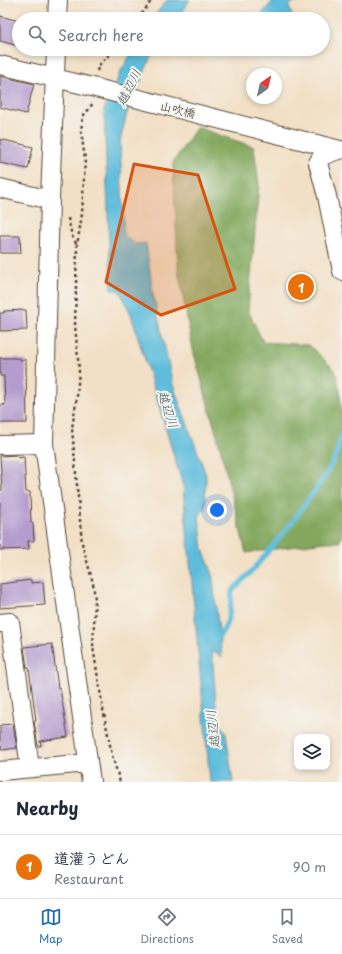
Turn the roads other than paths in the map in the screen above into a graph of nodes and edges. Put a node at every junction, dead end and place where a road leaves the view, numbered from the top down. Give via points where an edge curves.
1 (58, 0) edge
2 (57, 12) edge
3 (56, 56) edge
4 (0, 65) edge
5 (55, 78) junction
6 (340, 150) edge
7 (0, 188) edge
8 (50, 200) junction
9 (342, 271) edge
10 (44, 444) junction
11 (0, 445) edge
12 (0, 622) edge
13 (88, 762) junction
14 (30, 768) junction
15 (6, 775) edge
16 (91, 782) edge

1 - 2 street
3 - 5 street
4 - 5 street, 山吹橋
5 - 6 street, 山吹橋, bridge via 90,81
5 - 8 street
6 - 9 street via 322,156 318,163
7 - 8 street
8 - 10 street
10 - 11 street
10 - 13 street
12 - 14 street via 10,622
13 - 14 street
13 - 16 street
14 - 15 street

